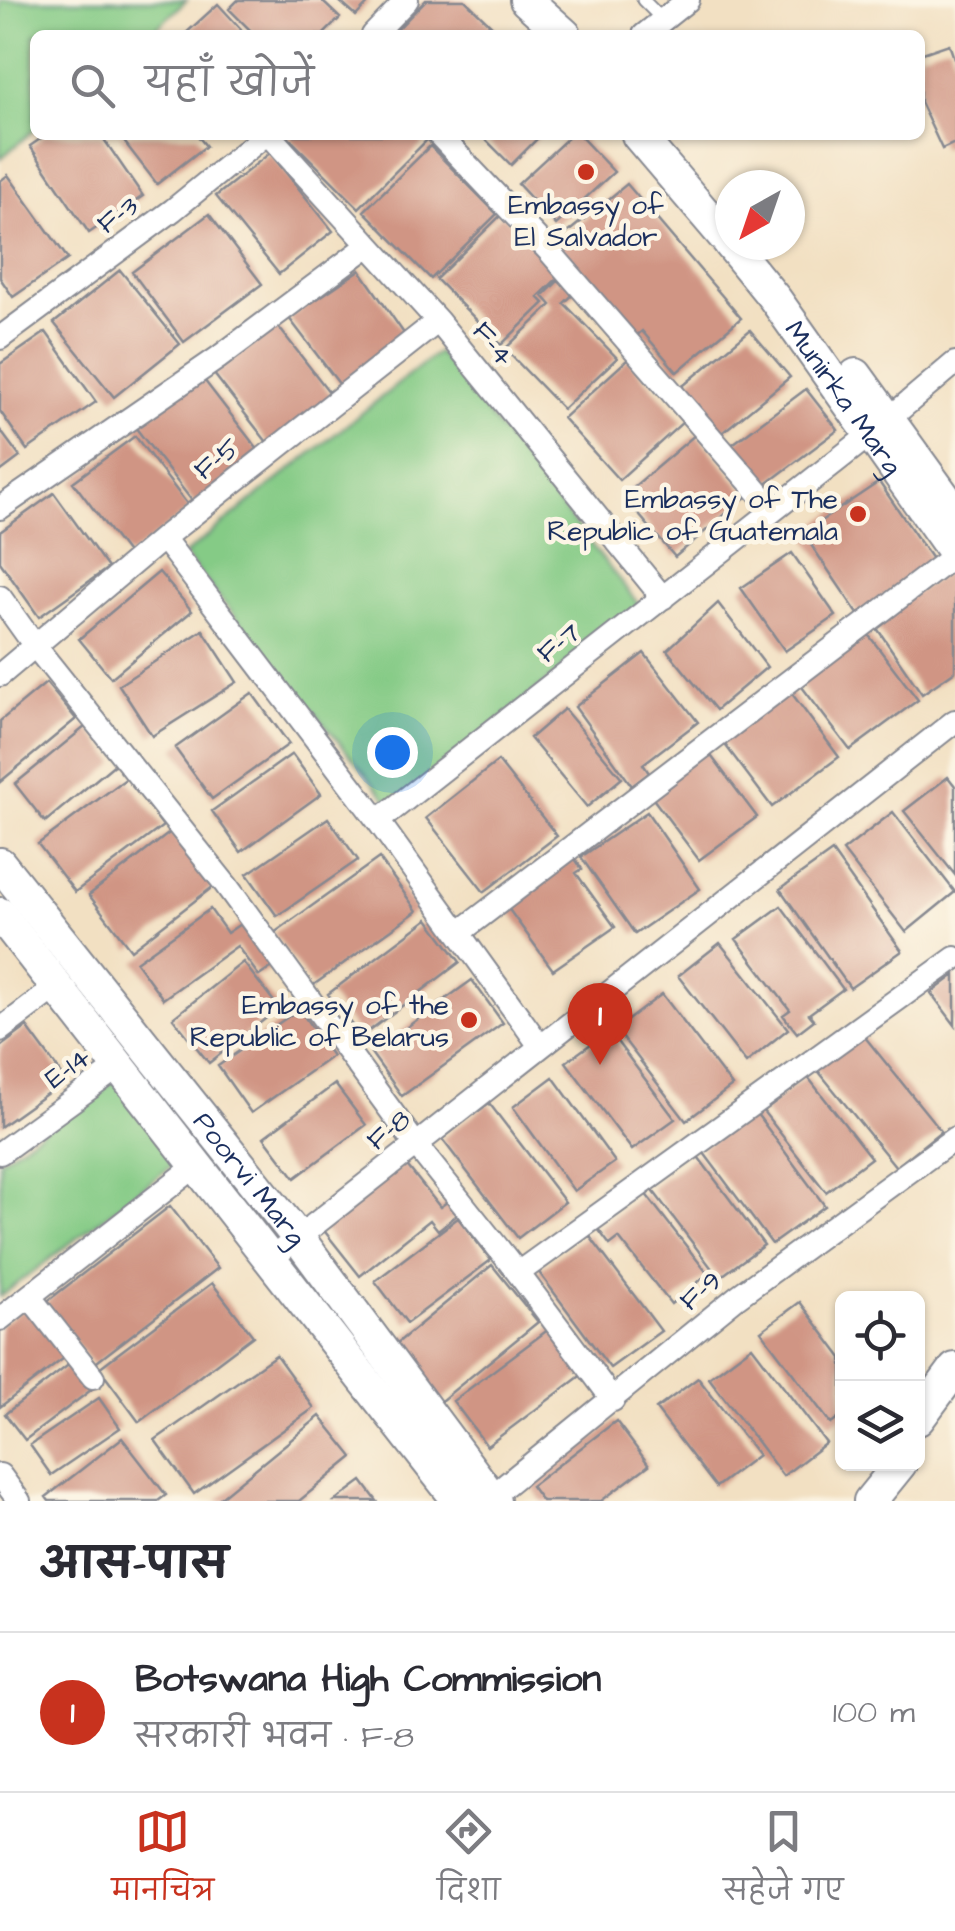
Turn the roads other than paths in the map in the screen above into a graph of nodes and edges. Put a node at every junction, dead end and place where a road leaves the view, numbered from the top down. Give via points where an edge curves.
1 (406, 0) edge
2 (503, 0) edge
3 (526, 0) edge
4 (643, 0) edge
5 (688, 0) edge
6 (663, 20) junction
7 (378, 30) edge
8 (534, 30) edge
9 (559, 30) edge
10 (650, 30) edge
11 (261, 140) edge
12 (272, 140) edge
13 (444, 140) edge
14 (642, 140) edge
15 (666, 140) edge
16 (715, 197) edge
17 (715, 225) edge
18 (369, 245) junction
19 (744, 260) edge
20 (764, 260) edge
21 (438, 322) junction
22 (3, 328) edge
23 (955, 363) edge
24 (880, 426) junction
25 (0, 508) edge
26 (773, 509) junction
27 (955, 512) edge
28 (163, 538) junction
29 (955, 554) edge
30 (0, 597) edge
31 (663, 598) junction
32 (35, 646) junction
33 (0, 675) edge
34 (955, 720) edge
35 (378, 821) junction
36 (0, 864) edge
37 (0, 914) edge
38 (460, 932) junction
39 (955, 958) edge
40 (58, 986) junction
41 (0, 1030) edge
42 (540, 1046) junction
43 (120, 1066) junction
44 (955, 1138) edge
45 (416, 1144) junction
46 (0, 1153) edge
47 (197, 1165) junction
48 (285, 1248) junction
49 (518, 1273) junction
50 (30, 1297) junction
51 (0, 1319) edge
52 (955, 1369) edge
53 (93, 1378) dead end
54 (955, 1393) edge
55 (613, 1400) junction
56 (925, 1410) edge
57 (925, 1432) edge
58 (879, 1471) edge
59 (894, 1471) edge
60 (0, 1475) edge
61 (483, 1500) edge
62 (20, 1501) edge
63 (855, 1501) edge
64 (870, 1501) edge

1 - 7 street
2 - 8 street
3 - 9 street
4 - 6 lane
5 - 6 street
6 - 10 street
11 - 22 street, F-3
12 - 18 street, F-4
13 - 26 street
14 - 17 street, Munirka Marg
15 - 16 street
18 - 21 street, F-4
18 - 25 street
19 - 24 street, Munirka Marg
20 - 24 street, Munirka Marg
21 - 28 street, F-5
21 - 31 street, F-4
23 - 24 street, F-7
24 - 26 street, F-7
24 - 27 street, Munirka Marg
24 - 29 street, Munirka Marg
26 - 31 street, F-7
28 - 32 street, F-5
28 - 35 street
29 - 38 street
30 - 32 street
31 - 35 street, F-7
32 - 33 street, F-5
32 - 45 street via 226,886
34 - 42 street, F-8
35 - 38 street
36 - 48 street, Poorvi Marg
37 - 40 street, Poorvi Marg
38 - 42 street
39 - 49 street
40 - 41 street
40 - 43 street, Poorvi Marg
42 - 45 street, F-8
43 - 46 street, E-14
43 - 47 street, Poorvi Marg
44 - 55 street, F-9 via 738,1297
45 - 48 street, F-8
45 - 49 street
47 - 48 street, Poorvi Marg
47 - 50 street
48 - 61 street, Poorvi Marg
49 - 55 street
50 - 51 street
50 - 53 street
52 - 56 street
54 - 57 street
55 - 61 street, F-9
58 - 63 street
59 - 64 street
60 - 62 street

